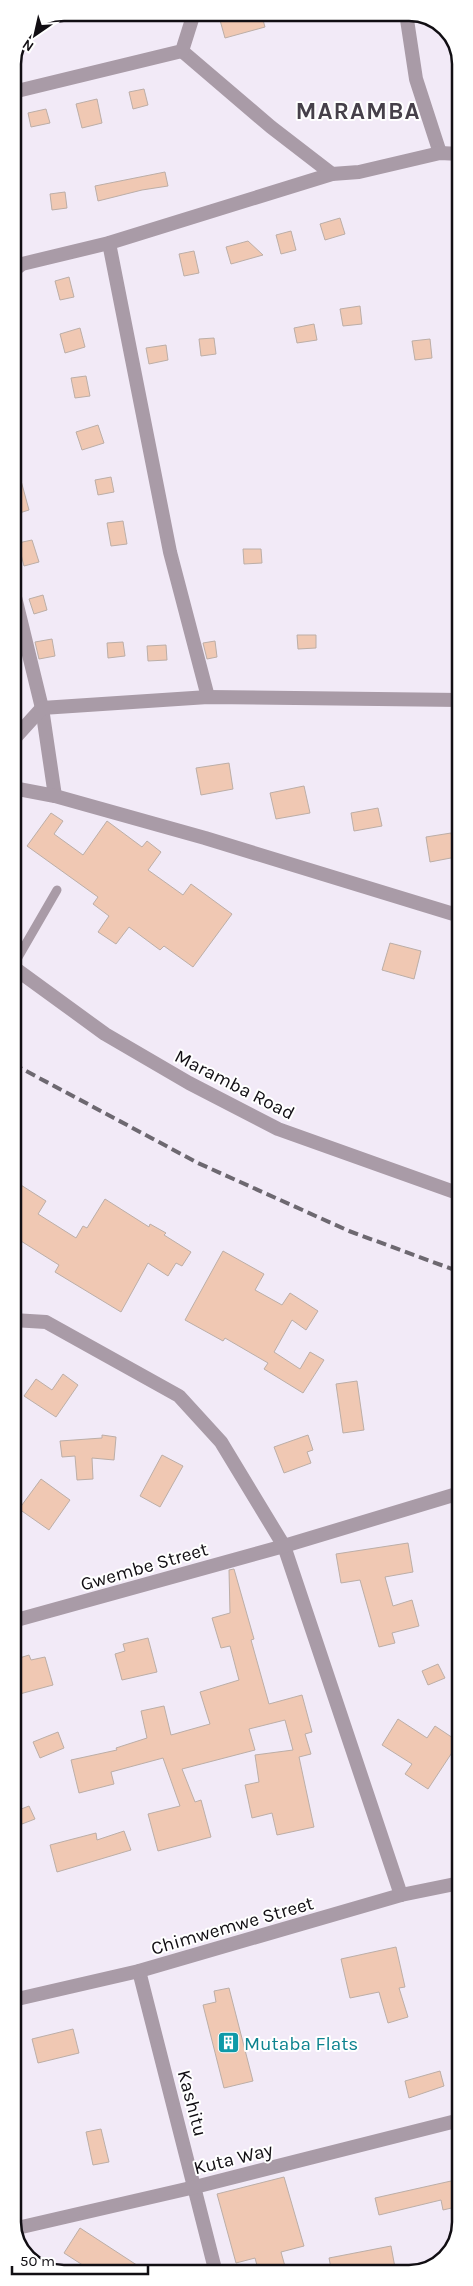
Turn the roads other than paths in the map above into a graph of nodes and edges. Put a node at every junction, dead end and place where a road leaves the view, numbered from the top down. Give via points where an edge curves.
1 (191, 21) edge
2 (407, 21) edge
3 (182, 51) junction
4 (21, 90) edge
5 (440, 153) junction
6 (451, 154) edge
7 (332, 174) junction
8 (109, 243) junction
9 (21, 265) edge
10 (21, 623) edge
11 (208, 697) junction
12 (451, 700) edge
13 (42, 708) junction
14 (21, 731) edge
15 (21, 790) edge
16 (55, 796) junction
17 (57, 890) dead end
18 (451, 913) edge
19 (21, 952) edge
20 (21, 973) edge
21 (452, 1191) edge
22 (22, 1321) edge
23 (452, 1496) edge
24 (284, 1546) junction
25 (22, 1619) edge
26 (452, 1885) edge
27 (401, 1895) junction
28 (139, 1971) junction
29 (22, 1998) edge
30 (452, 2122) edge
31 (195, 2187) junction
32 (22, 2227) edge
33 (214, 2265) edge

1 - 3 street
2 - 5 street via 416,79
3 - 4 street
3 - 7 street
5 - 6 street
5 - 7 street via 359,172
7 - 8 street
8 - 9 street
8 - 11 street via 170,552
10 - 13 street
11 - 12 street
11 - 13 street
13 - 14 street
13 - 16 street
15 - 16 street
16 - 18 street
17 - 19 lane
20 - 21 street, Maramba Road via 105,1034 189,1084 278,1130
22 - 24 street via 46,1322 179,1396 221,1442
23 - 24 street, Gwembe Street
24 - 25 street, Gwembe Street
24 - 27 street
26 - 27 street, Chimwemwe Street
27 - 28 street, Chimwemwe Street
28 - 29 street, Chimwemwe Street
28 - 31 street, Kashitu
30 - 31 street, Kuta Way
31 - 32 street, Kuta Way
31 - 33 street, Kashitu

